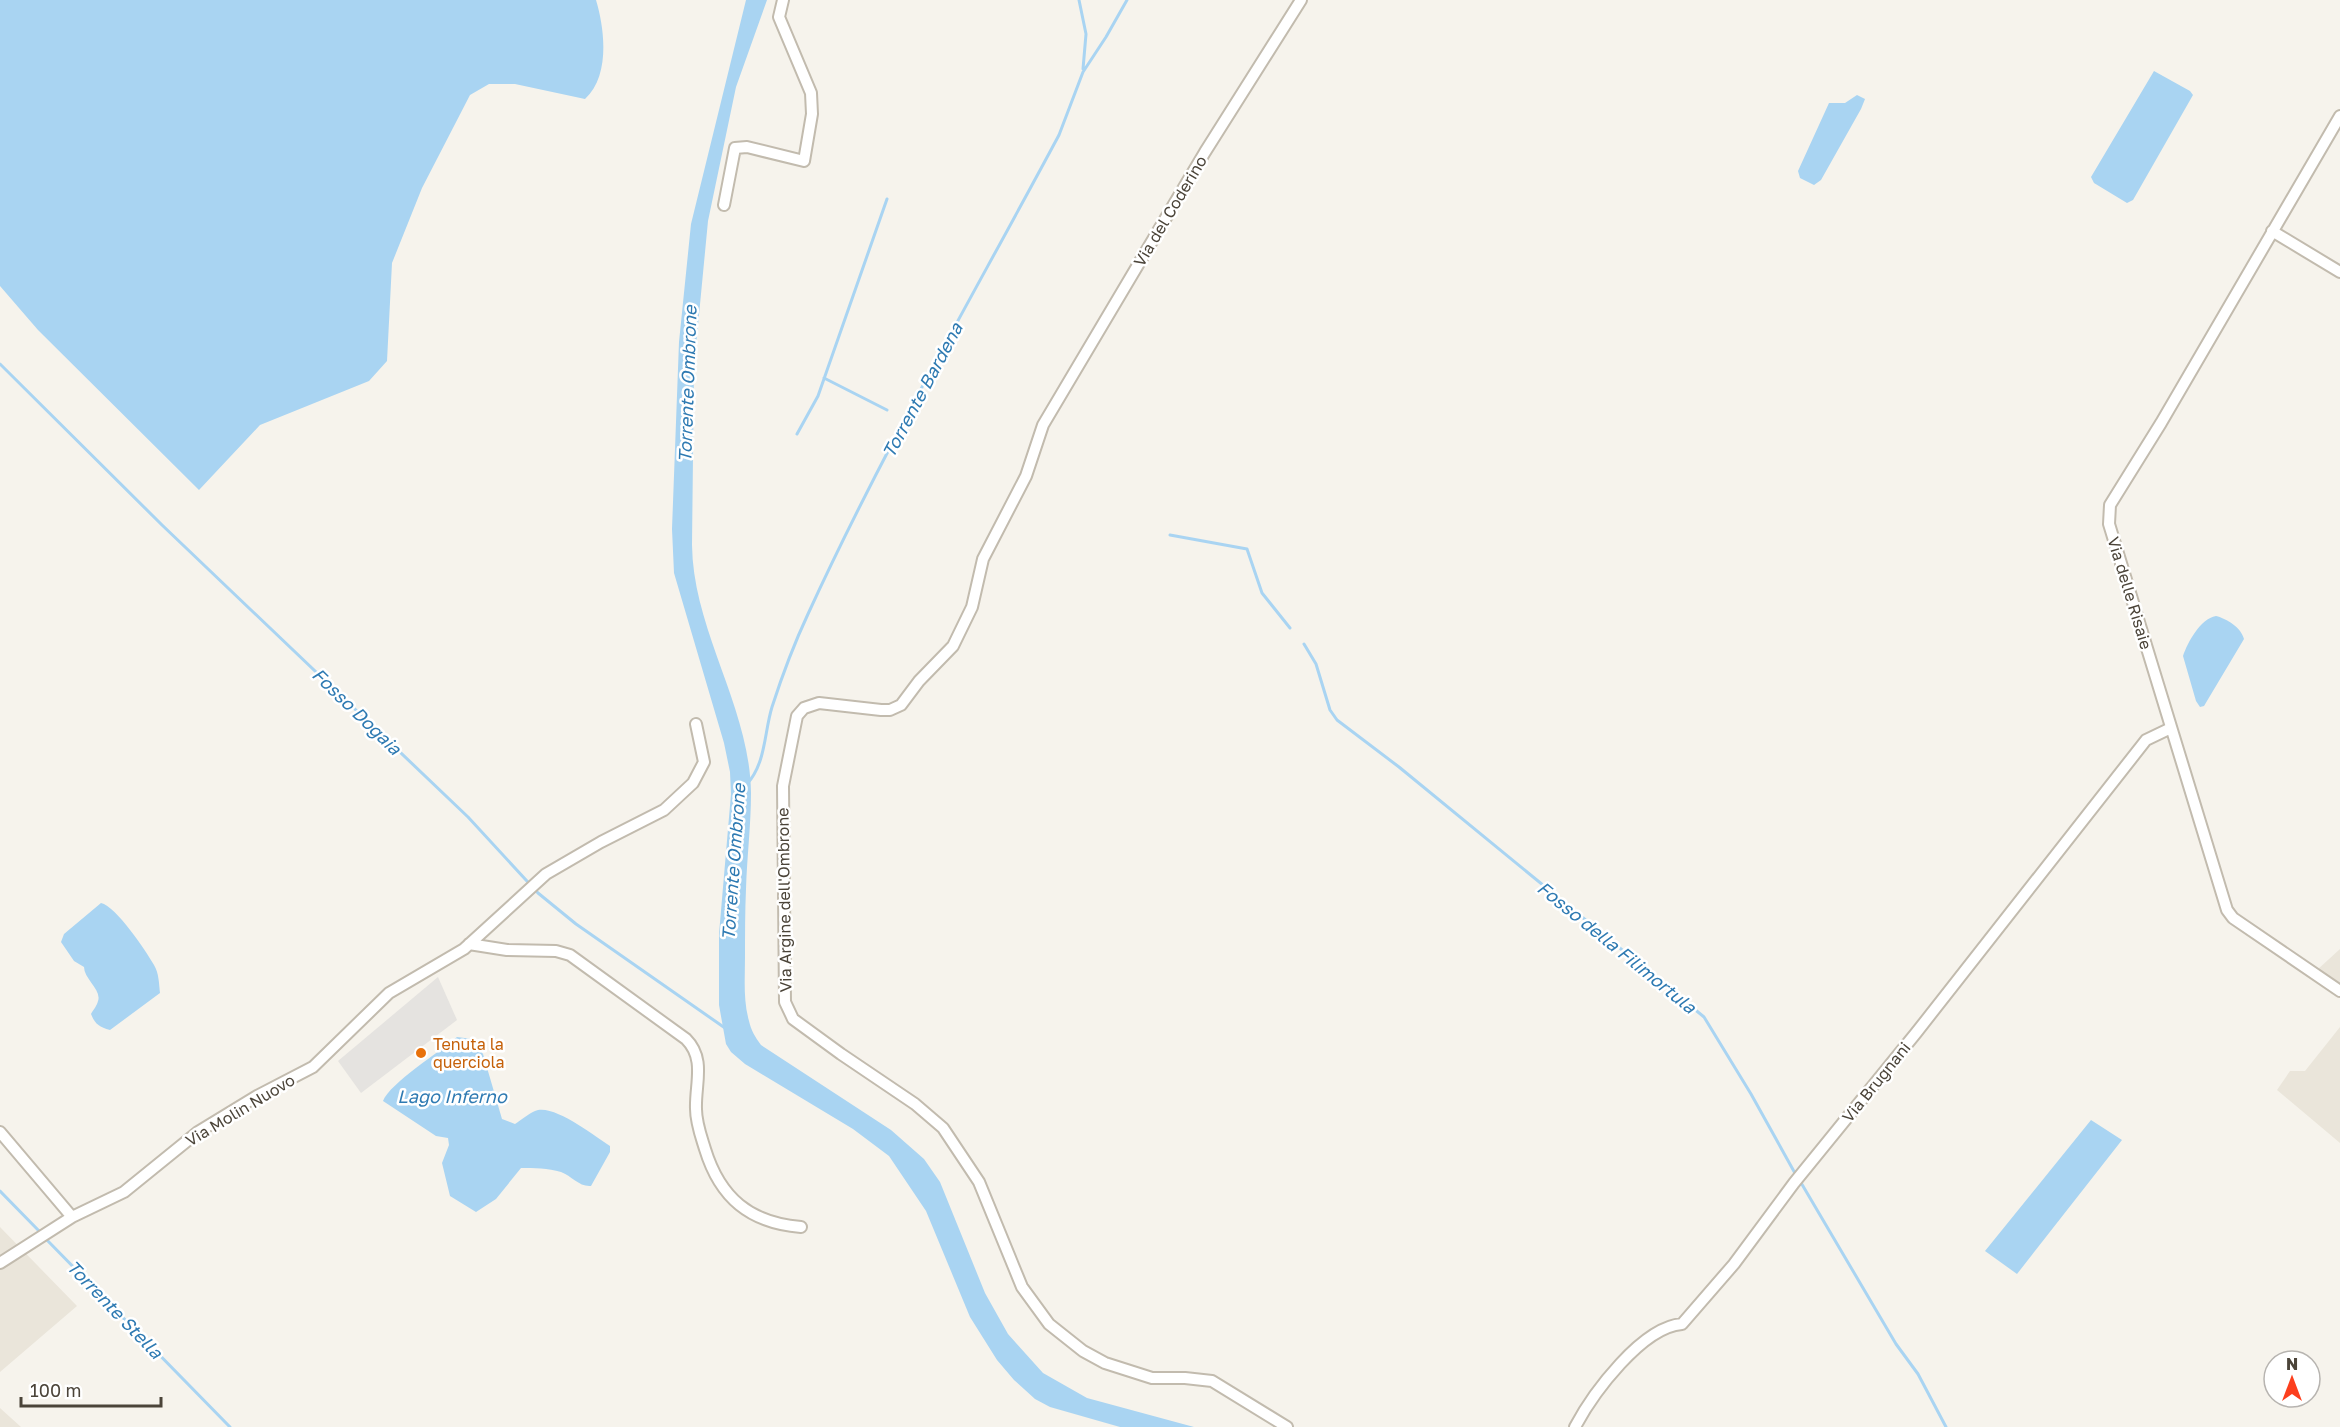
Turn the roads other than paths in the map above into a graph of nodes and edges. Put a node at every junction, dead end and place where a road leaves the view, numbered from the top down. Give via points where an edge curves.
1 (783, 0) edge
2 (1301, 0) edge
3 (2340, 116) edge
4 (724, 205) dead end
5 (2272, 231) junction
6 (2340, 272) edge
7 (796, 716) joint
8 (696, 724) dead end
9 (2171, 728) junction
10 (469, 944) junction
11 (2340, 990) edge
12 (0, 1132) edge
13 (68, 1220) junction
14 (801, 1227) dead end
15 (0, 1263) edge
16 (1287, 1427) edge
17 (1575, 1427) edge

1 - 4 street via 779,17 811,93 812,114 804,161 747,147 735,148
2 - 7 street, Via del Coderino via 1205,152 1043,425 1026,476 983,558 972,607 953,646 901,705 890,710 819,704 804,708
3 - 5 street, Via delle Risaie
5 - 6 street
5 - 9 street, Via delle Risaie via 2110,505 2109,524
7 - 16 street, Via Argine dell'Ombrone via 783,786 785,1002 793,1018 943,1128 979,1182 1022,1287 1049,1324 1105,1364 1152,1378 1212,1381
8 - 10 street, Via Molin Nuovo via 704,762 693,783 664,810 543,877
9 - 11 street, Via delle Risaie via 2227,910 2233,918
9 - 17 street, Via Brugnani via 2146,740 1734,1264 1682,1324 1671,1325 1646,1339 1587,1404
10 - 13 street, Via Molin Nuovo via 389,993 313,1067 198,1132 124,1192
10 - 14 street via 570,955 686,1039 699,1061 697,1118 715,1177 732,1199 756,1217
12 - 13 street
13 - 15 street, Via Molin Nuovo

